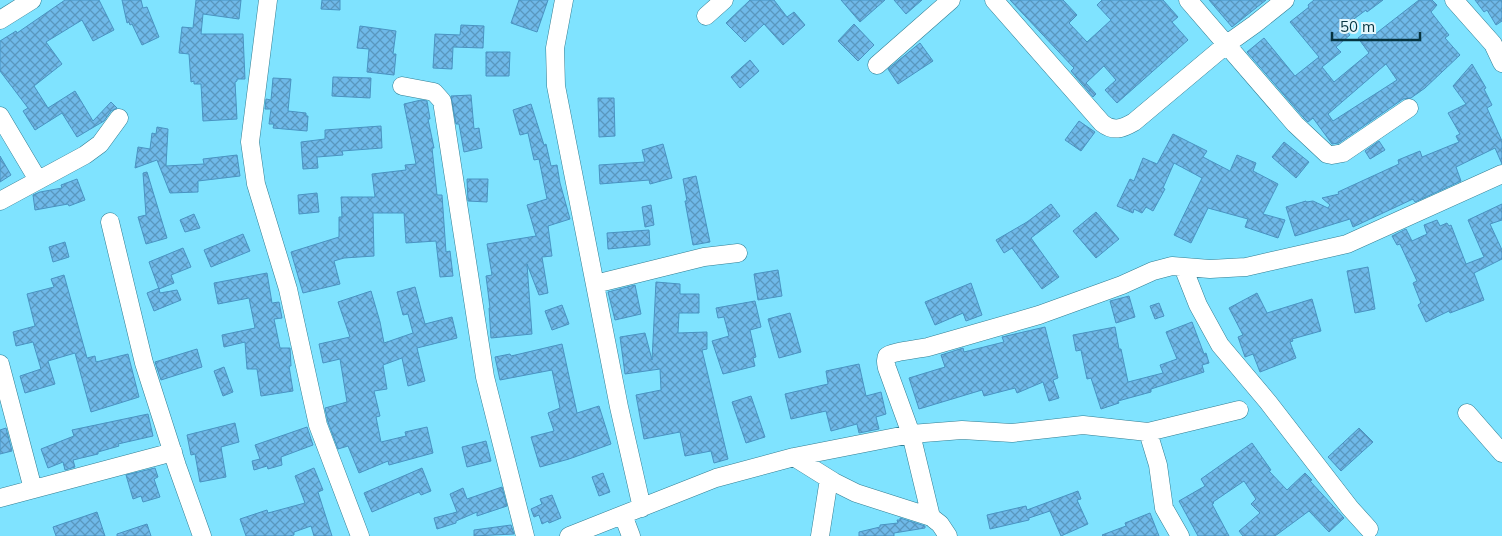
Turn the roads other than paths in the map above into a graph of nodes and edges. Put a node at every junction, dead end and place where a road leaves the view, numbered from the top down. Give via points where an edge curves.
1 (32, 0) edge
2 (268, 0) edge
3 (564, 0) edge
4 (724, 0) edge
5 (951, 0) edge
6 (994, 0) edge
7 (1188, 0) edge
8 (1285, 0) edge
9 (1454, 0) edge
10 (706, 16) dead end
11 (0, 20) edge
12 (1498, 42) edge
13 (1227, 44) junction
14 (1502, 64) edge
15 (877, 65) dead end
16 (402, 86) dead end
17 (1409, 108) dead end
18 (0, 116) edge
19 (119, 118) dead end
20 (1502, 174) edge
21 (38, 180) junction
22 (0, 201) edge
23 (110, 222) dead end
24 (738, 253) dead end
25 (1183, 267) junction
26 (595, 284) junction
27 (0, 364) edge
28 (1239, 410) dead end
29 (1467, 413) dead end
30 (1148, 432) junction
31 (911, 434) junction
32 (173, 452) junction
33 (1502, 453) edge
34 (794, 457) junction
35 (829, 479) junction
36 (34, 488) junction
37 (0, 498) edge
38 (642, 508) junction
39 (623, 515) junction
40 (931, 517) junction
41 (1368, 534) edge
42 (202, 536) edge
43 (360, 536) edge
44 (525, 536) edge
45 (569, 536) edge
46 (631, 536) edge
47 (820, 536) edge
48 (948, 536) edge
49 (1180, 536) edge

1 - 11 street
2 - 43 street via 250,142 256,184 288,289 318,425
3 - 26 street via 555,48 556,86
4 - 10 street
5 - 15 street
6 - 13 street via 1102,123 1116,130 1134,122
7 - 13 street
8 - 13 street
9 - 12 street
12 - 14 street
13 - 17 street via 1295,124 1327,154 1343,152
16 - 44 street via 434,92 442,101 484,377
18 - 21 street
19 - 21 street via 100,144 86,155
20 - 25 street via 1347,244 1246,267
21 - 22 street
23 - 32 street via 144,363
24 - 26 street via 704,257
25 - 31 street via 1153,271 1039,315 928,347 889,354 887,368
25 - 41 street via 1198,305 1220,345 1268,402
26 - 38 street
27 - 36 street
28 - 30 street
29 - 33 street
30 - 31 street via 1083,425 1012,433 962,430
30 - 49 street via 1158,465 1164,508
31 - 34 street
31 - 40 street
32 - 36 street
32 - 42 street
34 - 35 street
34 - 38 street via 716,478
35 - 40 street via 856,493
35 - 47 street
36 - 37 street
38 - 39 street
39 - 45 street
39 - 46 street
40 - 48 street

